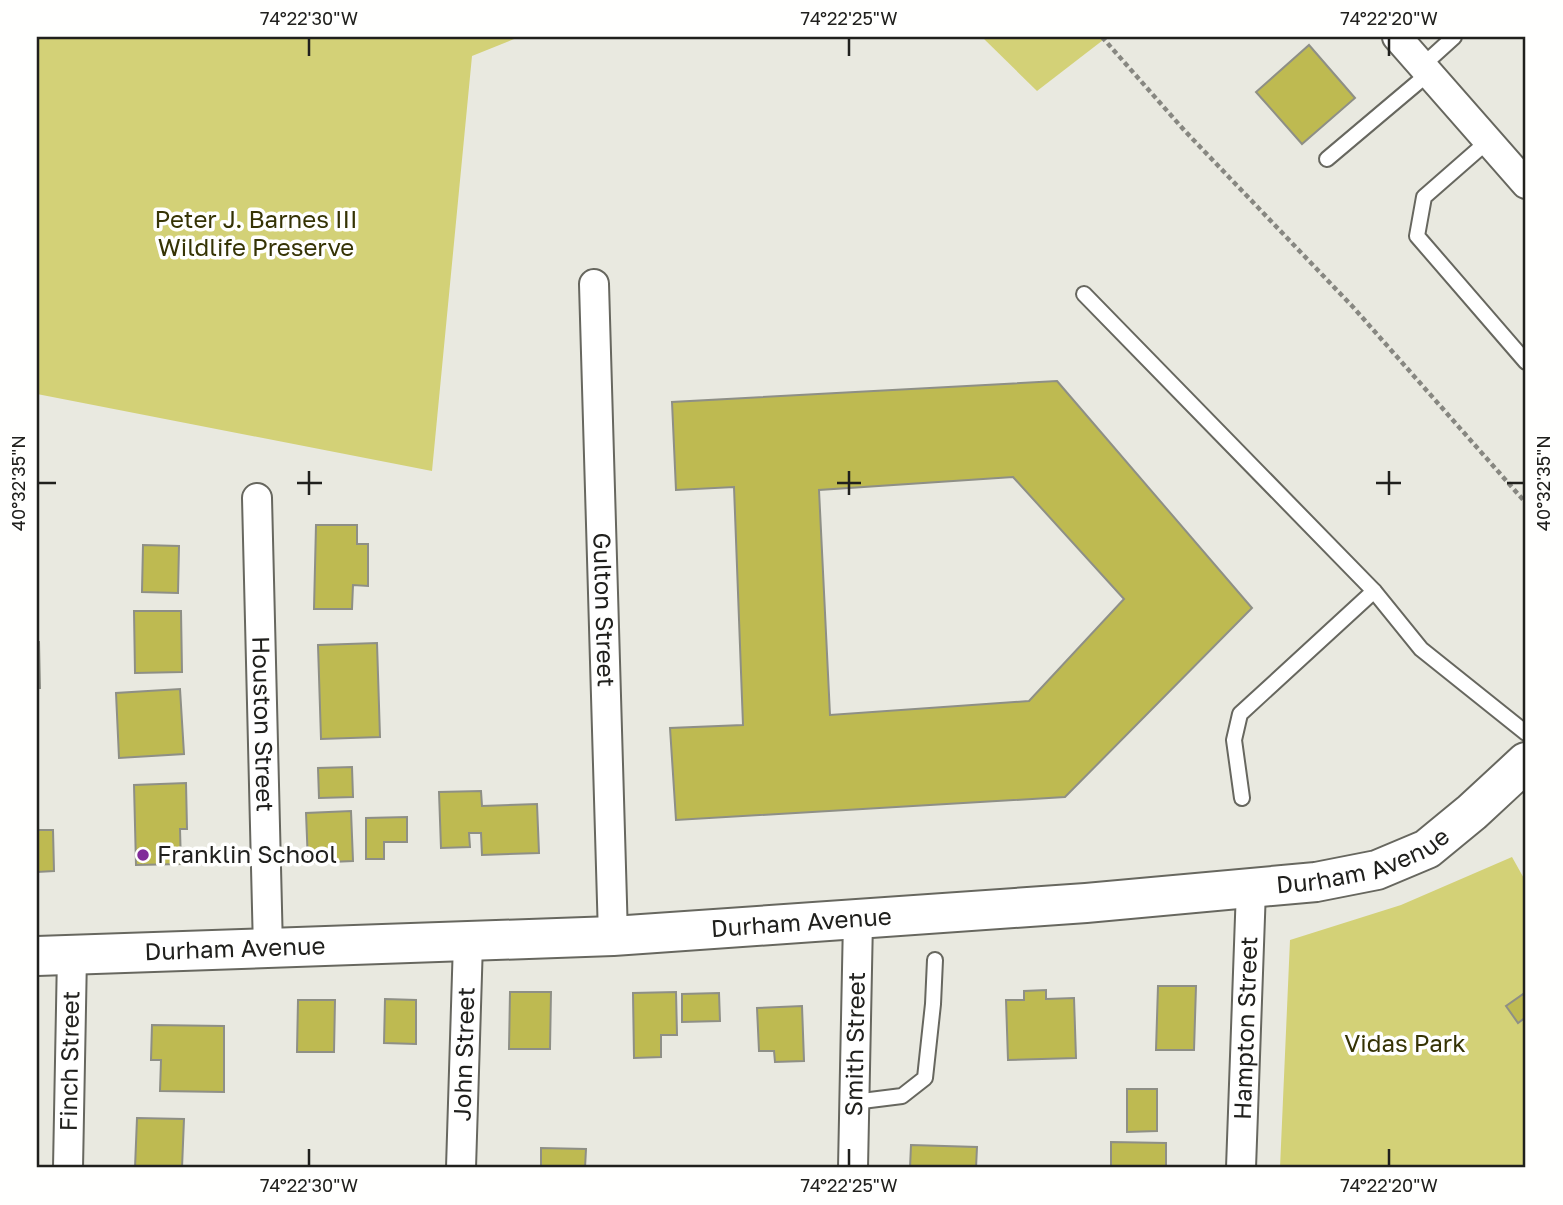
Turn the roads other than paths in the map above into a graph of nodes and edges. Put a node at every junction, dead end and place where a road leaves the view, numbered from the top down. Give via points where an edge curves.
1 (1397, 37) edge
2 (1454, 37) edge
3 (1425, 69) junction
4 (1488, 141) junction
5 (1327, 159) dead end
6 (1526, 184) edge
7 (594, 284) dead end
8 (1084, 294) dead end
9 (1526, 362) edge
10 (257, 498) dead end
11 (1374, 591) junction
12 (1526, 733) edge
13 (1526, 762) edge
14 (1242, 797) dead end
15 (1251, 889) junction
16 (858, 920) junction
17 (613, 936) junction
18 (468, 942) junction
19 (268, 949) junction
20 (54, 956) edge
21 (935, 960) dead end
22 (854, 1102) junction
23 (68, 1168) edge
24 (461, 1168) edge
25 (853, 1168) edge
26 (1241, 1168) edge

1 - 3 street
2 - 3 lane
3 - 4 street
3 - 5 lane
4 - 6 street
4 - 9 lane via 1424,197 1418,236
7 - 17 street, Gulton Street
8 - 11 lane
10 - 19 street, Houston Street
11 - 12 lane via 1420,649
11 - 14 lane via 1240,714 1234,740
13 - 15 street, Durham Avenue via 1427,849 1377,870
15 - 16 street, Durham Avenue
15 - 26 street, Hampton Street
16 - 17 street, Durham Avenue
16 - 22 street, Smith Street
17 - 18 street, Durham Avenue
18 - 19 street, Durham Avenue
18 - 24 street, John Street
19 - 20 street, Durham Avenue
20 - 23 street, Finch Street
21 - 22 lane via 925,1078 901,1096
22 - 25 street, Smith Street

